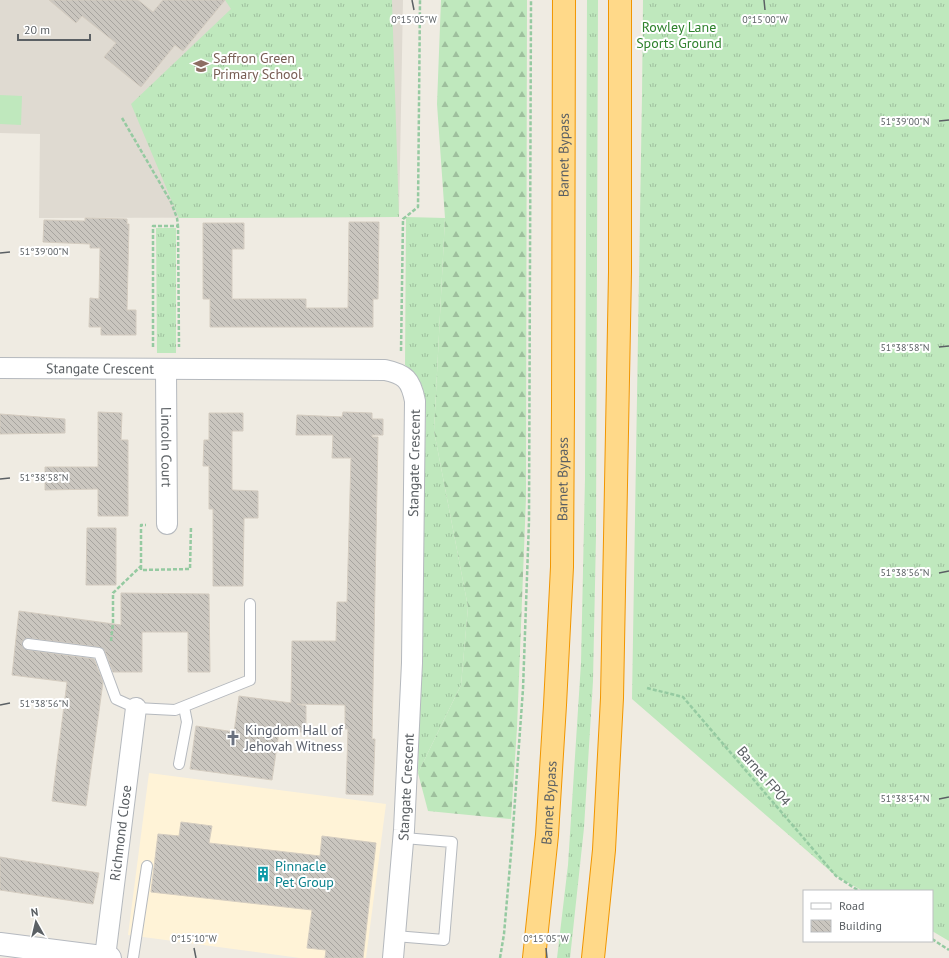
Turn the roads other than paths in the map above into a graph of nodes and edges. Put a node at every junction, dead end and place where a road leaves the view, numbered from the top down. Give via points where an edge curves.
1 (564, 0) edge
2 (620, 0) edge
3 (0, 368) edge
4 (166, 370) junction
5 (167, 524) road end
6 (250, 604) dead end
7 (28, 644) dead end
8 (184, 707) junction
9 (136, 708) junction
10 (179, 764) dead end
11 (404, 838) junction
12 (147, 866) dead end
13 (395, 936) junction
14 (0, 944) edge
15 (102, 957) edge
16 (133, 958) edge
17 (393, 958) edge
18 (534, 958) edge
19 (593, 958) edge

1 - 18 highway, Barnet Bypass via 562,567 547,835
2 - 19 highway via 620,272 612,698 604,850
3 - 4 street, Stangate Crescent
4 - 5 street, Lincoln Court
4 - 11 street, Stangate Crescent via 385,370 399,373 407,379 413,389 415,401 412,663
6 - 8 lane via 250,680
7 - 9 lane via 100,653 116,699
8 - 9 lane via 174,710
8 - 10 lane via 187,722
9 - 15 street, Richmond Close
11 - 13 street, Stangate Crescent
11 - 13 lane via 452,842 444,940
12 - 16 lane
13 - 17 street, Stangate Crescent
14 - 15 street

